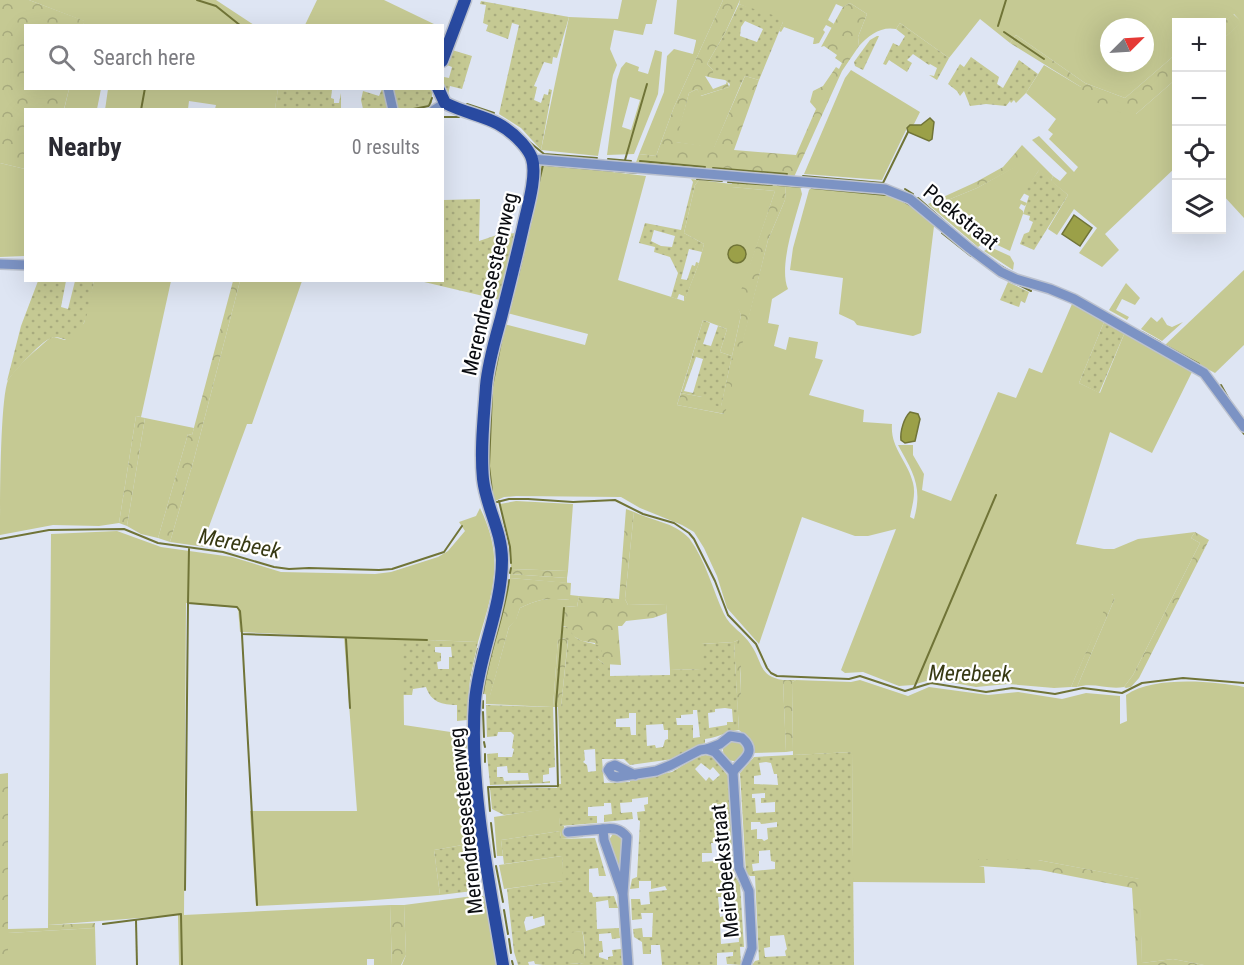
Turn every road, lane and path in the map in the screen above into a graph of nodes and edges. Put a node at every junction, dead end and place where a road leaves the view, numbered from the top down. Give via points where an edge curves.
1 (465, 0) edge
2 (444, 56) edge
3 (388, 90) edge
4 (438, 90) edge
5 (440, 106) edge
6 (392, 108) edge
7 (532, 159) junction
8 (0, 264) edge
9 (24, 265) edge
10 (1244, 427) edge
11 (707, 749) junction
12 (733, 772) junction
13 (635, 775) dead end
14 (603, 829) junction
15 (568, 832) dead end
16 (623, 894) junction
17 (503, 965) edge
18 (628, 965) edge
19 (746, 965) edge

1 - 2 main road
3 - 6 street
4 - 5 main road
5 - 7 main road via 497,122 519,140
7 - 10 street, Poekstraat via 896,192 1001,272 1074,300 1204,373
7 - 17 main road, Merendreesesteenweg via 529,204 489,366 484,422 483,479 499,532 502,563 477,682 476,770
8 - 9 street
11 - 12 street, Meirebeekstraat via 715,752
11 - 12 street, Meirebeekstraat via 730,736 742,738 749,754
11 - 13 street, Meirebeekstraat via 656,771
12 - 19 street, Meirebeekstraat via 739,868 749,891 752,948
14 - 15 street
14 - 16 street
14 - 16 street via 616,828 627,837
16 - 18 street

